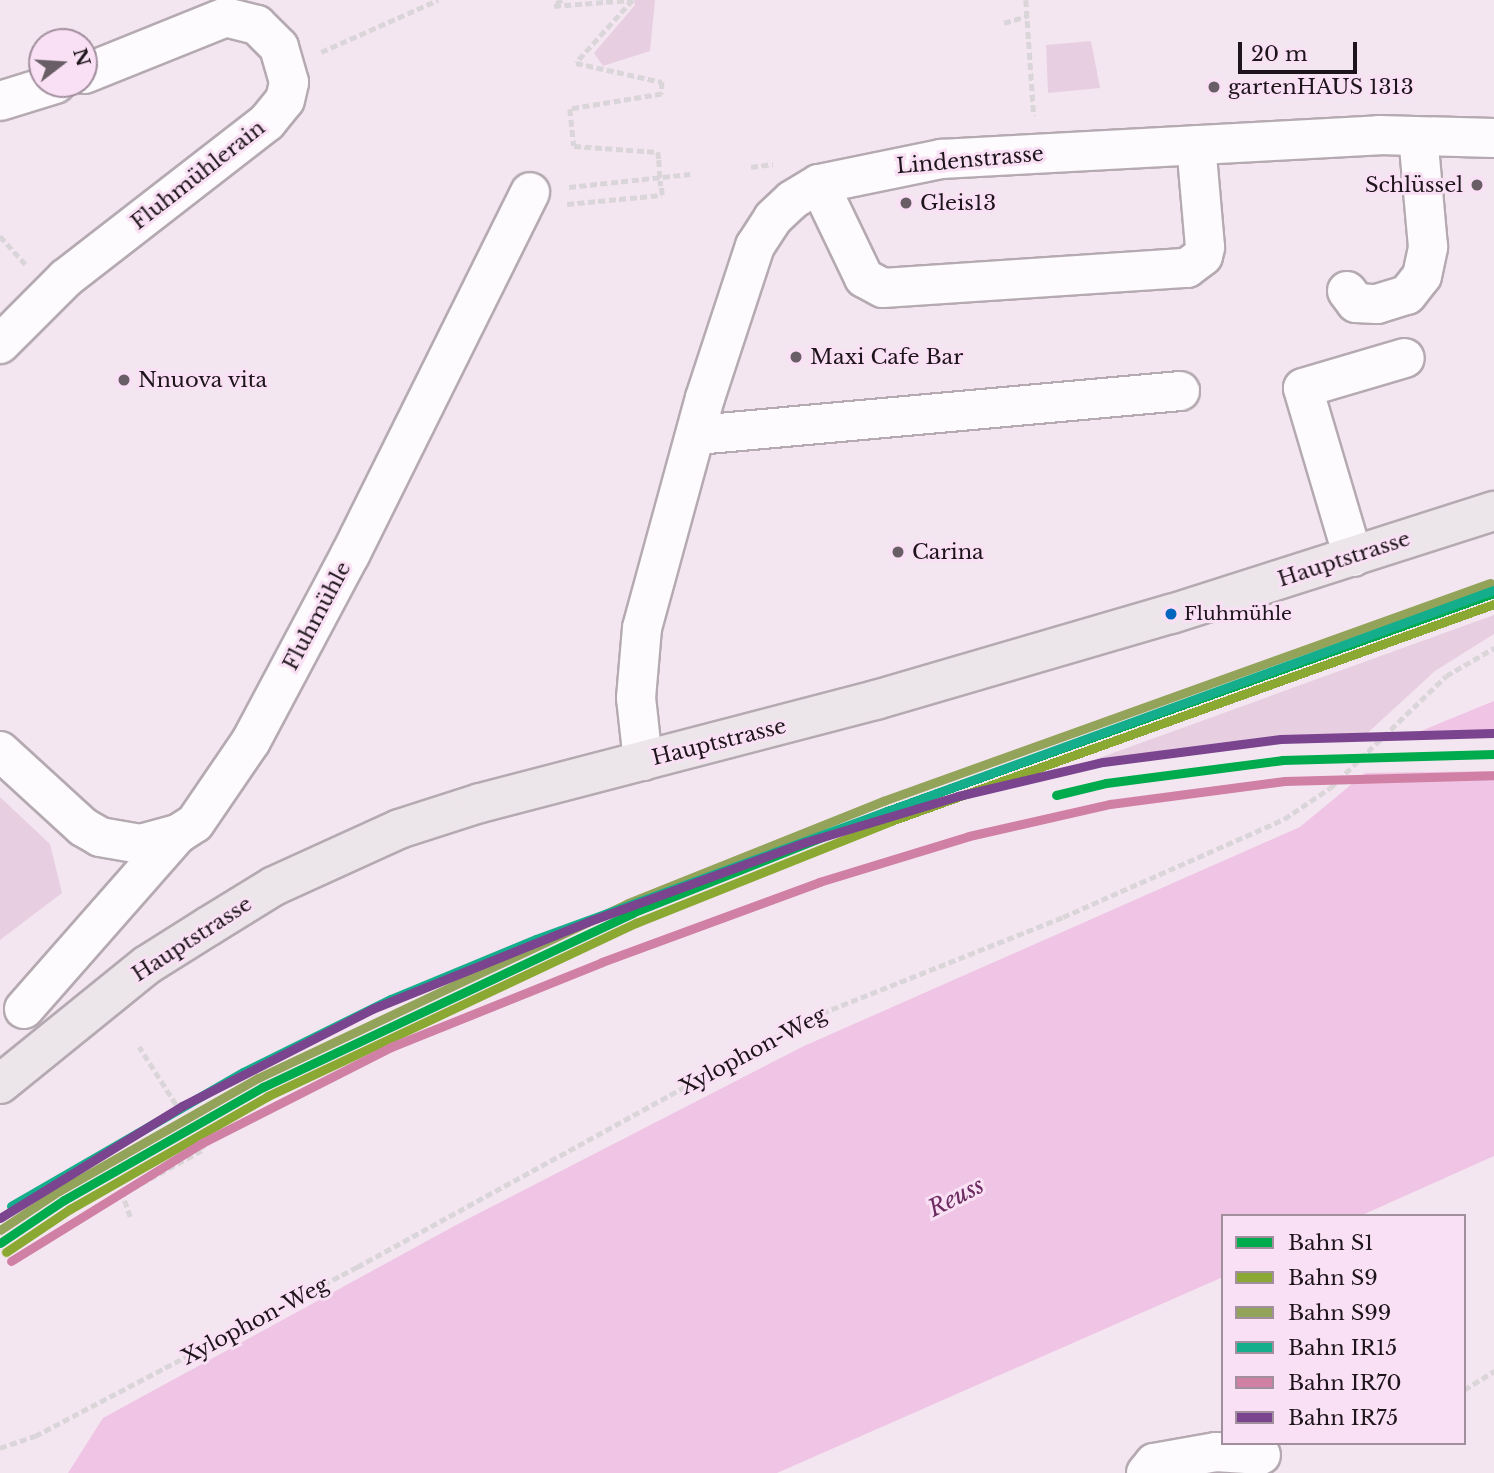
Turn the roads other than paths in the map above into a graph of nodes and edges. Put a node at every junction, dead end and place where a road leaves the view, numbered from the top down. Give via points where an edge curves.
1 (98, 68) edge
2 (28, 92) edge
3 (0, 101) edge
4 (1418, 136) junction
5 (1494, 138) edge
6 (1196, 145) junction
7 (819, 184) junction
8 (530, 192) road end
9 (1347, 291) dead end
10 (0, 344) edge
11 (1405, 358) dead end
12 (1180, 391) dead end
13 (697, 435) junction
14 (1494, 511) edge
15 (1353, 557) junction
16 (0, 751) edge
17 (643, 761) junction
18 (178, 834) junction
19 (24, 1009) dead end
20 (0, 1084) edge
21 (1268, 1457) edge
22 (1146, 1473) edge

1 - 10 street, Fluhmühlerain via 226,17 257,25 279,47 289,82 285,100 267,122 66,278
2 - 3 street
4 - 5 street, Lindenstrasse
4 - 6 street, Lindenstrasse
4 - 9 street via 1428,247 1422,275 1407,295 1377,304 1356,303
6 - 7 street, Lindenstrasse via 941,159
6 - 7 street via 1205,247 1203,256 1187,268 883,288 864,278
7 - 13 street, Lindenstrasse via 773,218 755,246
8 - 18 street, Fluhmühle via 251,741 209,807
11 - 15 street via 1303,388
12 - 13 street
13 - 17 street, Lindenstrasse via 642,628 635,698
14 - 15 main road, Hauptstrasse
15 - 17 main road, Hauptstrasse via 876,701
16 - 18 street, Fluhmühle via 83,827 100,837 140,844
17 - 20 main road, Hauptstrasse via 419,822 274,886 147,965
18 - 19 street
21 - 22 street via 1216,1452 1154,1463

